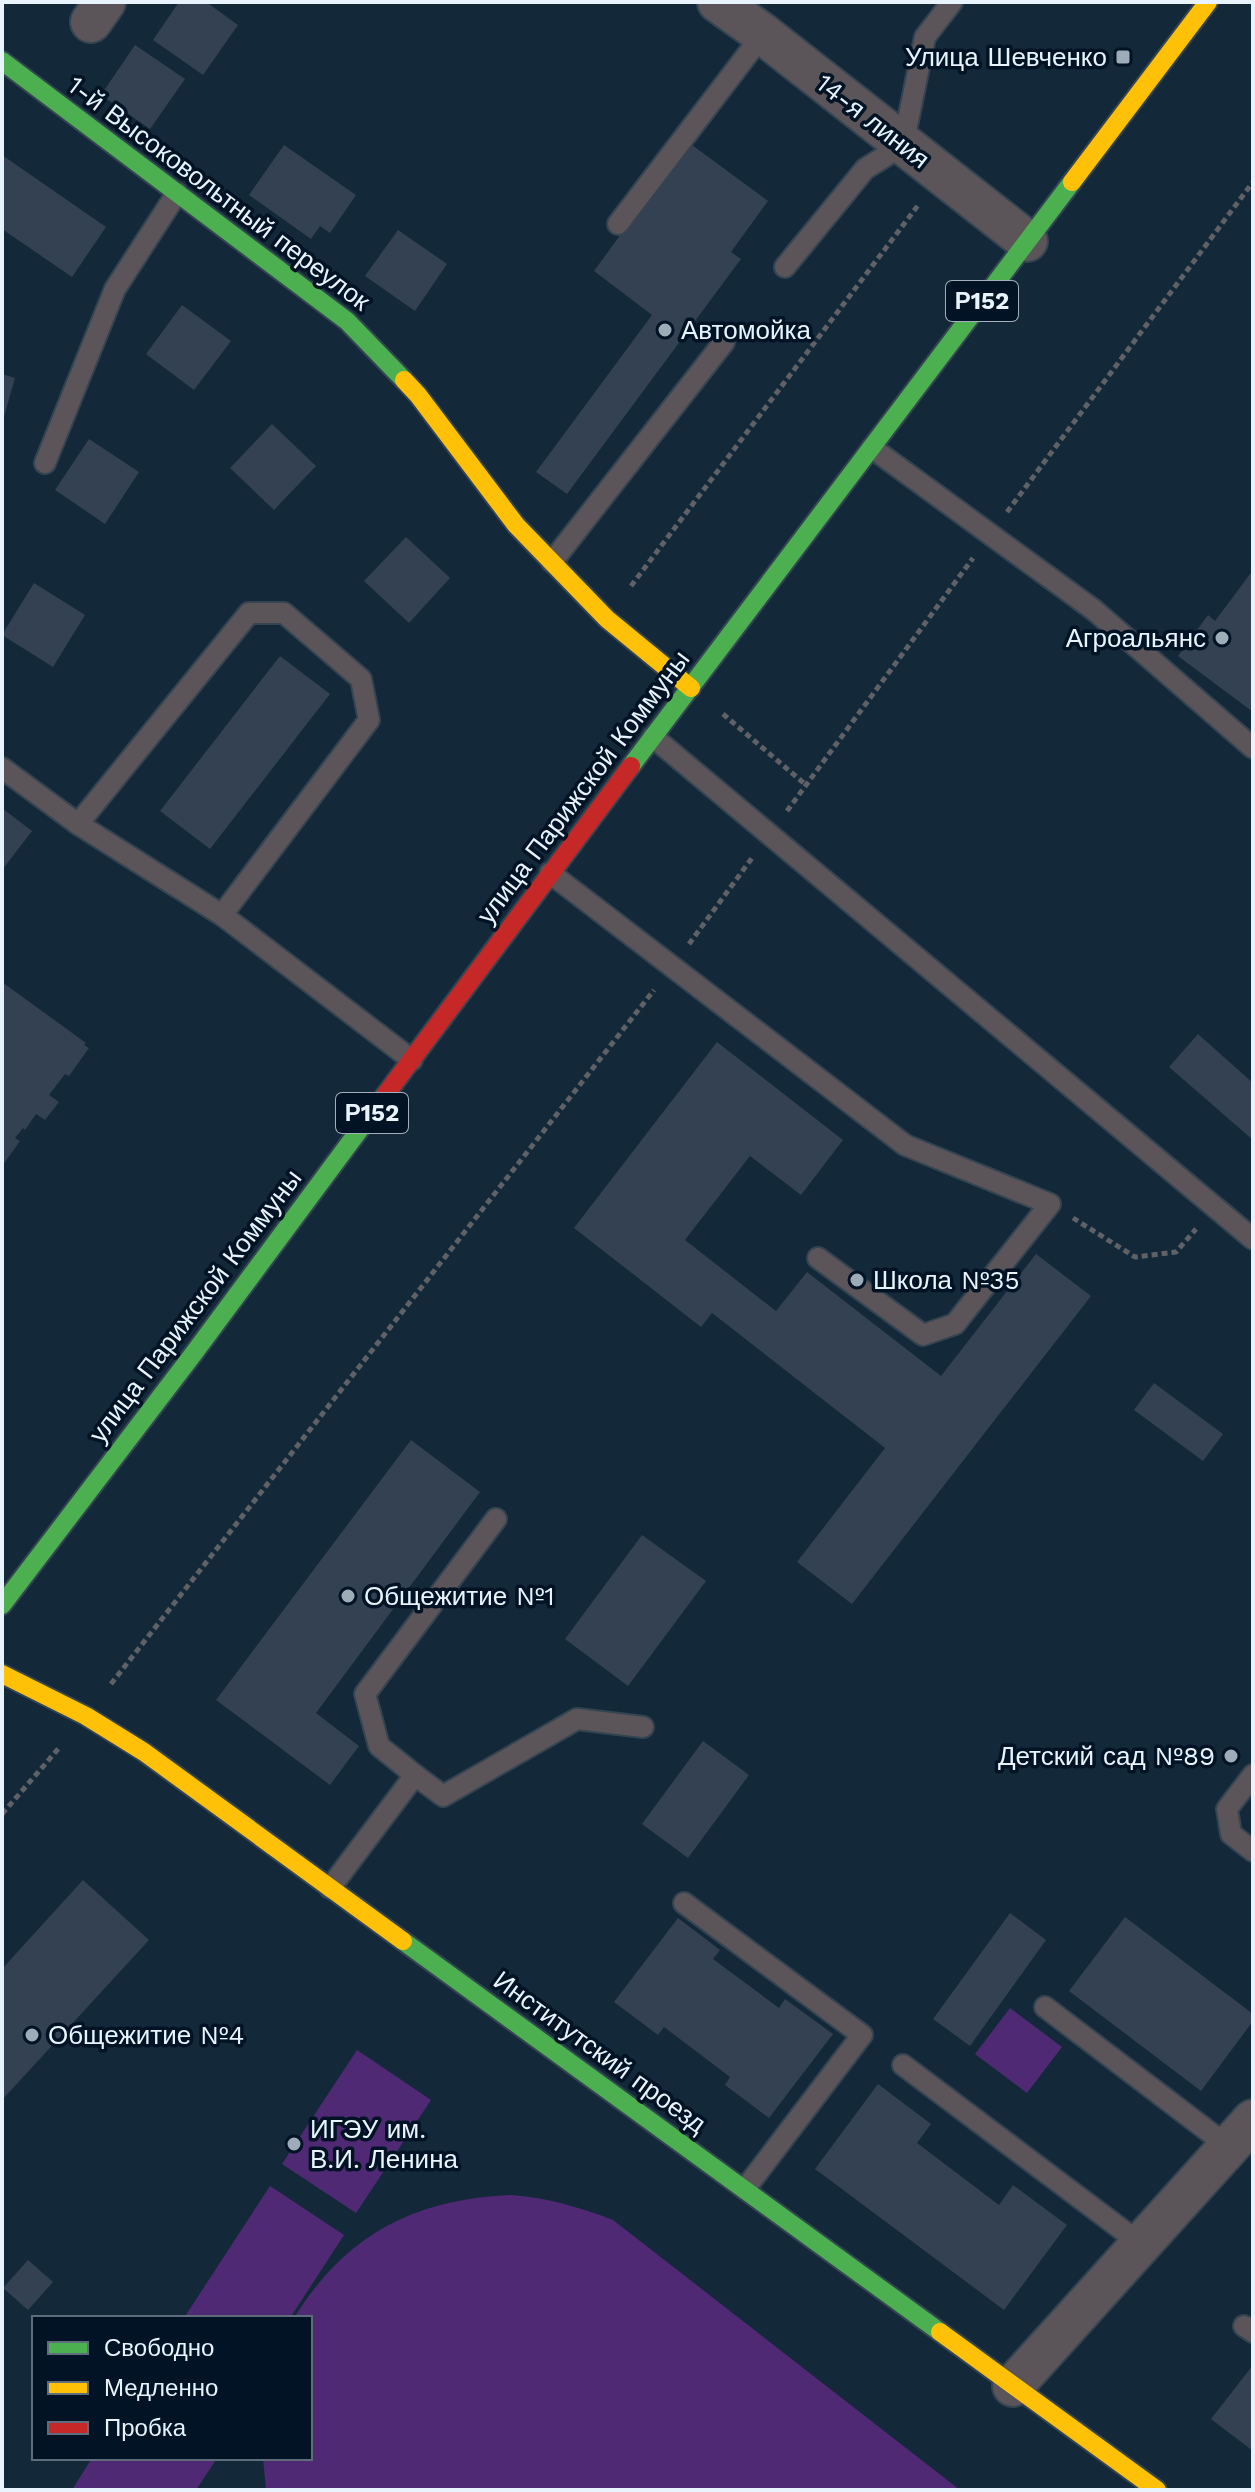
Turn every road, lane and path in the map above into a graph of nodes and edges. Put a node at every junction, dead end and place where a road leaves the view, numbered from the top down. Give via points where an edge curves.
1 (718, 2) edge
2 (952, 2) edge
3 (1208, 2) edge
4 (763, 34) junction
5 (2, 61) edge
6 (903, 145) junction
7 (941, 175) junction
8 (177, 193) junction
9 (618, 224) dead end
10 (1027, 241) junction
11 (785, 267) dead end
12 (724, 342) dead end
13 (872, 448) junction
14 (45, 463) dead end
15 (552, 562) junction
16 (607, 619) junction
17 (691, 688) junction
18 (653, 737) junction
19 (1253, 748) edge
20 (2, 768) edge
21 (806, 785) dead end
22 (78, 824) junction
23 (550, 873) junction
24 (222, 915) junction
25 (412, 1060) junction
26 (1050, 1204) junction
27 (1215, 1207) junction
28 (1253, 1239) edge
29 (818, 1258) dead end
30 (496, 1519) dead end
31 (2, 1605) edge
32 (2, 1674) edge
33 (86, 1716) junction
34 (643, 1727) dead end
35 (415, 1775) junction
36 (1253, 1775) edge
37 (2, 1814) edge
38 (1253, 1851) edge
39 (330, 1888) junction
40 (684, 1903) dead end
41 (1045, 2007) dead end
42 (903, 2065) dead end
43 (1241, 2133) edge
44 (745, 2189) junction
45 (1141, 2244) junction
46 (1013, 2386) junction
47 (1157, 2490) edge

1 - 4 street, 14-я линия
2 - 6 lane via 925,37
3 - 10 street, улица Парижской Коммуны / Р152
4 - 6 street, 14-я линия
4 - 9 lane
5 - 8 street, 1-й Высоковольтный переулок
6 - 7 street, 14-я линия
6 - 11 lane via 865,169
7 - 10 street, 14-я линия
7 - 16 path
8 - 14 lane via 115,289
8 - 15 street, 1-й Высоковольтный переулок via 347,321 418,395 516,525
10 - 13 street, улица Парижской Коммуны / Р152
12 - 15 lane
13 - 17 street, улица Парижской Коммуны / Р152
13 - 19 lane via 1094,610
15 - 16 street, 1-й Высоковольтный переулок
16 - 17 street, 1-й Высоковольтный переулок
17 - 18 street, улица Парижской Коммуны / Р152
17 - 21 path
18 - 23 street, улица Парижской Коммуны / Р152
18 - 27 lane
20 - 22 lane
22 - 24 lane
22 - 24 lane via 249,613 284,613 361,679 369,720
23 - 25 street, улица Парижской Коммуны / Р152
23 - 26 lane via 905,1145
24 - 25 lane
25 - 31 street, улица Парижской Коммуны / Р152
26 - 27 path via 1135,1257 1176,1252
26 - 29 lane via 955,1324 923,1335
27 - 28 lane
30 - 35 lane via 365,1694 379,1746
32 - 33 street, Институтский проезд
33 - 37 path
33 - 39 street, Институтский проезд
34 - 35 lane via 577,1719 443,1796
35 - 39 lane
36 - 38 lane via 1227,1809 1231,1834
39 - 44 street, Институтский проезд
40 - 44 lane via 862,2035
41 - 43 lane
42 - 45 lane
43 - 45 street
44 - 46 street, Институтский проезд
45 - 46 street
46 - 47 street, Институтский проезд

